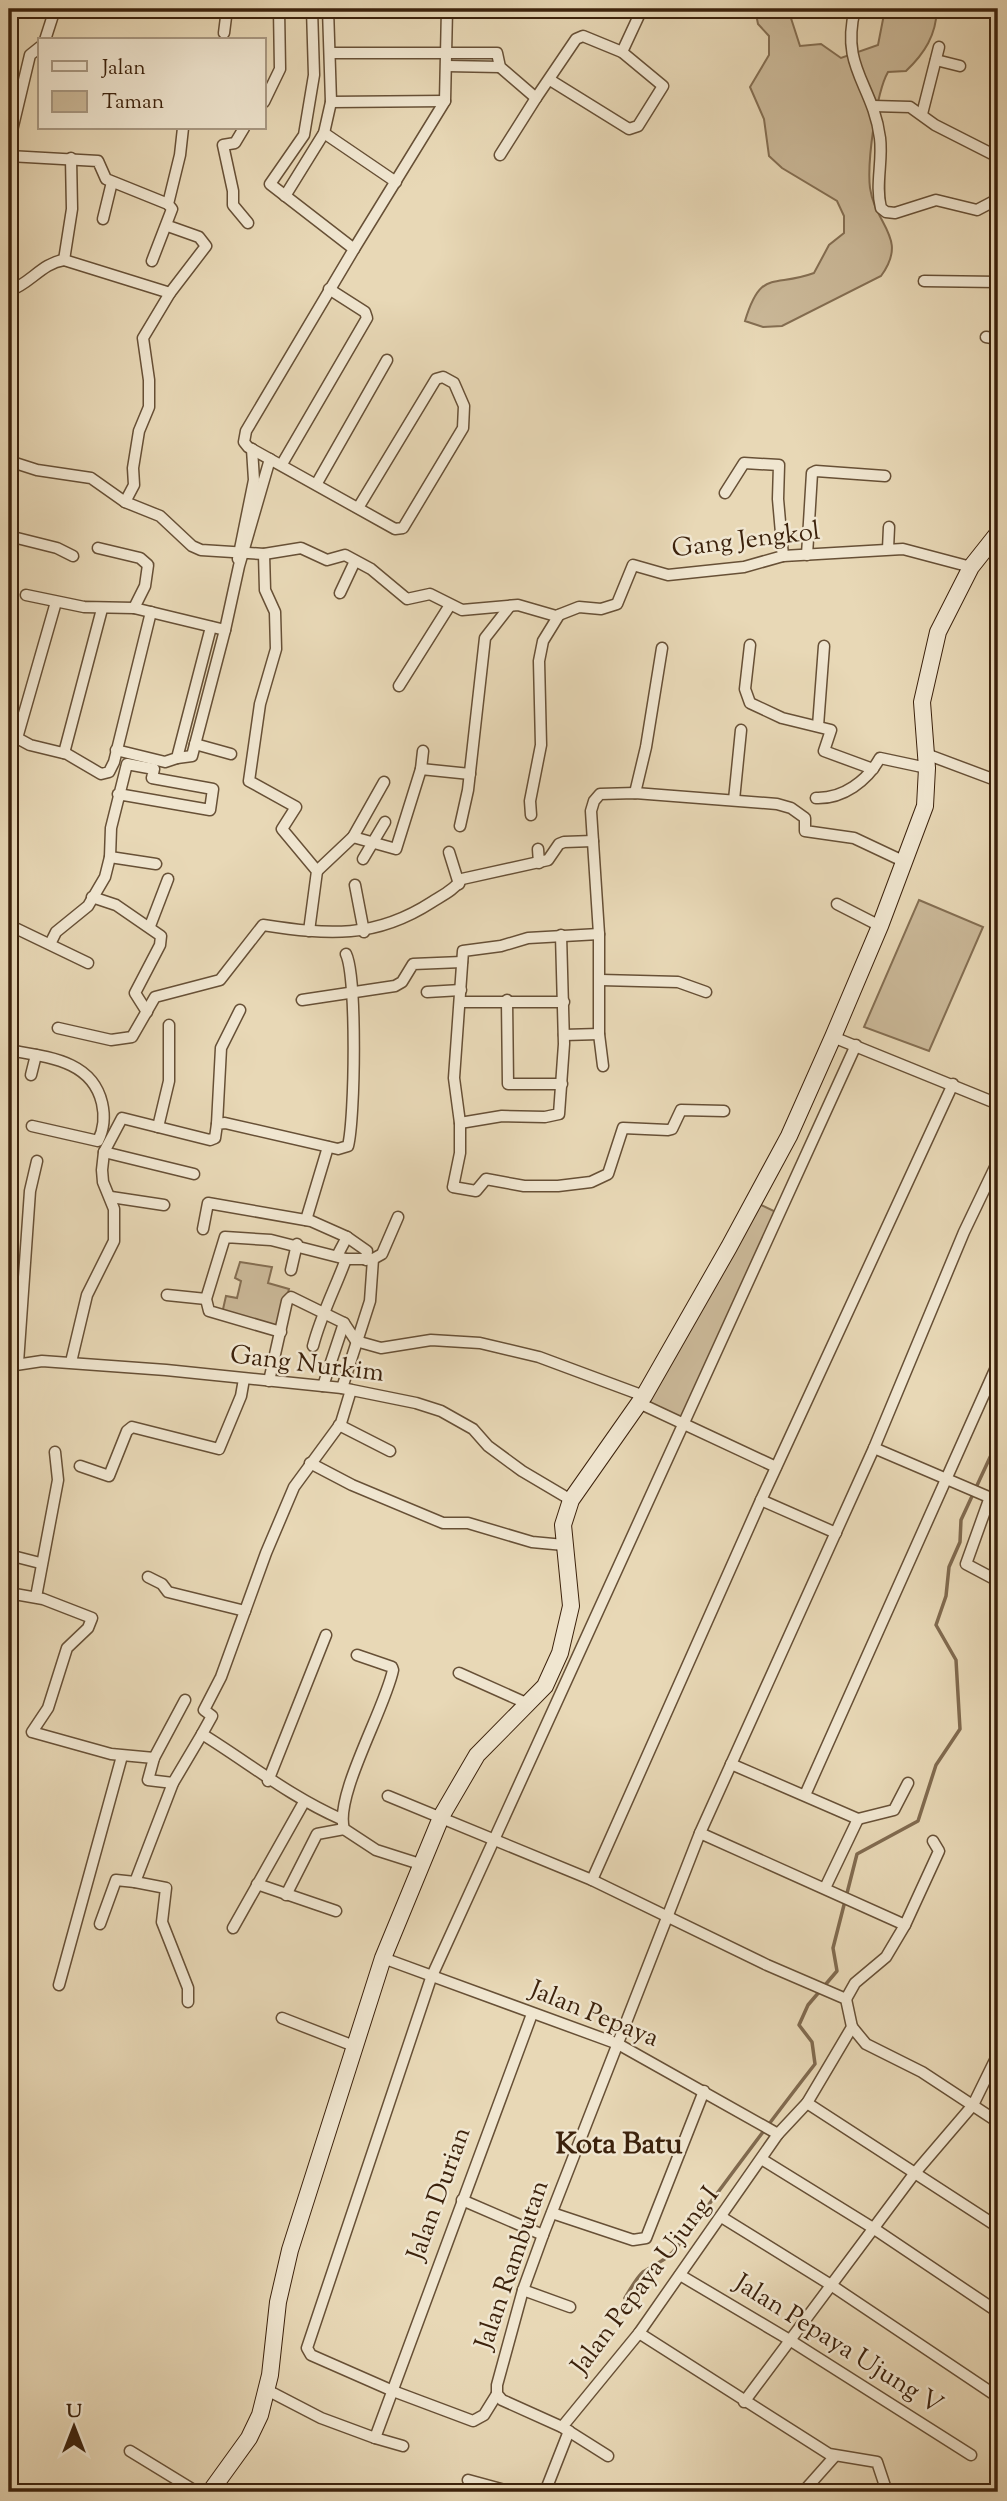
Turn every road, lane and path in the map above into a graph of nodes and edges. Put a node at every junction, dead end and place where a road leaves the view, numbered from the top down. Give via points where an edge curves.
1 (55, 9) edge
2 (227, 9) edge
3 (279, 9) edge
4 (312, 9) edge
5 (328, 9) edge
6 (447, 9) edge
7 (642, 9) edge
8 (855, 9) edge
9 (223, 33) dead end
10 (46, 38) edge
11 (939, 47) dead end
12 (38, 49) edge
13 (622, 52) junction
14 (332, 53) junction
15 (447, 53) junction
16 (936, 60) junction
17 (447, 66) junction
18 (960, 66) dead end
19 (500, 67) junction
20 (550, 80) junction
21 (266, 97) edge
22 (536, 98) junction
23 (445, 101) junction
24 (331, 102) junction
25 (873, 106) junction
26 (922, 114) junction
27 (183, 130) edge
28 (243, 130) edge
29 (304, 135) junction
30 (321, 138) junction
31 (9, 143) edge
32 (500, 155) dead end
33 (9, 156) edge
34 (998, 157) edge
35 (71, 159) junction
36 (112, 182) junction
37 (396, 182) junction
38 (285, 196) junction
39 (998, 199) edge
40 (167, 204) junction
41 (103, 219) dead end
42 (248, 223) dead end
43 (168, 226) junction
44 (354, 249) junction
45 (64, 260) junction
46 (152, 261) dead end
47 (924, 281) dead end
48 (998, 282) edge
49 (329, 289) junction
50 (9, 290) edge
51 (170, 293) junction
52 (986, 337) dead end
53 (998, 339) edge
54 (387, 360) dead end
55 (252, 449) junction
56 (270, 459) junction
57 (9, 461) edge
58 (282, 464) junction
59 (885, 476) dead end
60 (317, 483) junction
61 (725, 493) dead end
62 (125, 502) junction
63 (358, 508) junction
64 (889, 527) dead end
65 (998, 533) edge
66 (9, 536) edge
67 (98, 548) dead end
68 (888, 549) junction
69 (241, 553) junction
70 (264, 554) junction
71 (807, 555) junction
72 (73, 556) dead end
73 (783, 556) junction
74 (355, 561) junction
75 (971, 567) junction
76 (340, 593) dead end
77 (26, 595) dead end
78 (56, 602) junction
79 (450, 605) junction
80 (510, 606) junction
81 (134, 608) junction
82 (102, 609) junction
83 (151, 612) junction
84 (559, 615) junction
85 (211, 626) junction
86 (225, 630) junction
87 (750, 645) dead end
88 (824, 646) dead end
89 (662, 648) dead end
90 (399, 686) dead end
91 (818, 726) junction
92 (741, 730) dead end
93 (195, 744) junction
94 (116, 750) junction
95 (423, 751) dead end
96 (64, 753) junction
97 (231, 754) dead end
98 (177, 758) junction
99 (926, 761) junction
100 (421, 769) junction
101 (873, 769) junction
102 (470, 774) junction
103 (998, 781) edge
104 (384, 782) dead end
105 (635, 793) junction
106 (118, 794) junction
107 (816, 798) dead end
108 (734, 800) junction
109 (531, 815) dead end
110 (385, 822) dead end
111 (460, 826) dead end
112 (353, 837) junction
113 (593, 841) junction
114 (373, 844) junction
115 (537, 849) dead end
116 (449, 852) dead end
117 (110, 857) junction
118 (363, 859) dead end
119 (905, 862) junction
120 (538, 863) junction
121 (156, 864) dead end
122 (317, 871) junction
123 (168, 879) dead end
124 (458, 884) junction
125 (355, 885) dead end
126 (92, 897) junction
127 (837, 904) dead end
128 (9, 925) edge
129 (150, 926) junction
130 (880, 926) junction
131 (309, 931) junction
132 (364, 932) junction
133 (599, 933) junction
134 (561, 935) junction
135 (50, 944) junction
136 (346, 954) dead end
137 (462, 962) junction
138 (88, 963) dead end
139 (601, 980) junction
140 (427, 992) dead end
141 (706, 992) dead end
142 (352, 993) junction
143 (461, 996) junction
144 (302, 1000) dead end
145 (507, 1000) junction
146 (564, 1002) junction
147 (240, 1010) dead end
148 (147, 1012) junction
149 (169, 1025) dead end
150 (58, 1028) dead end
151 (599, 1034) junction
152 (564, 1035) junction
153 (834, 1037) junction
154 (856, 1045) junction
155 (9, 1050) edge
156 (36, 1055) junction
157 (603, 1066) dead end
158 (31, 1075) dead end
159 (562, 1084) junction
160 (953, 1084) junction
161 (998, 1104) edge
162 (724, 1111) dead end
163 (105, 1115) junction
164 (122, 1118) junction
165 (460, 1123) junction
166 (216, 1124) junction
167 (32, 1126) dead end
168 (158, 1127) junction
169 (328, 1147) junction
170 (104, 1152) junction
171 (37, 1161) dead end
172 (998, 1161) edge
173 (194, 1174) dead end
174 (111, 1197) junction
175 (164, 1205) dead end
176 (398, 1217) dead end
177 (306, 1220) junction
178 (203, 1230) dead end
179 (347, 1237) junction
180 (297, 1244) junction
181 (341, 1257) junction
182 (370, 1259) junction
183 (291, 1270) dead end
184 (167, 1295) dead end
185 (206, 1299) junction
186 (322, 1312) junction
187 (344, 1323) junction
188 (281, 1332) junction
189 (355, 1341) junction
190 (313, 1346) dead end
191 (71, 1362) junction
192 (998, 1363) edge
193 (13, 1365) edge
194 (244, 1380) junction
195 (269, 1381) junction
196 (323, 1387) junction
197 (346, 1389) junction
198 (641, 1400) junction
199 (339, 1425) junction
200 (682, 1426) junction
201 (874, 1448) junction
202 (390, 1451) dead end
203 (55, 1452) dead end
204 (310, 1463) junction
205 (80, 1466) dead end
206 (776, 1467) junction
207 (948, 1478) junction
208 (990, 1496) edge
209 (571, 1500) junction
210 (761, 1500) junction
211 (836, 1533) junction
212 (564, 1545) junction
213 (9, 1555) edge
214 (40, 1563) junction
215 (148, 1577) dead end
216 (998, 1581) edge
217 (9, 1593) edge
218 (36, 1597) junction
219 (245, 1611) junction
220 (326, 1635) dead end
221 (357, 1655) dead end
222 (459, 1673) dead end
223 (185, 1700) dead end
224 (526, 1703) junction
225 (202, 1734) junction
226 (122, 1756) junction
227 (155, 1758) junction
228 (731, 1764) junction
229 (268, 1781) junction
230 (173, 1783) junction
231 (908, 1783) dead end
232 (805, 1795) junction
233 (388, 1796) dead end
234 (304, 1802) junction
235 (442, 1815) junction
236 (858, 1819) junction
237 (342, 1824) junction
238 (700, 1833) junction
239 (493, 1841) junction
240 (933, 1841) dead end
241 (423, 1865) junction
242 (592, 1880) junction
243 (135, 1882) junction
244 (257, 1884) junction
245 (825, 1888) junction
246 (286, 1895) junction
247 (336, 1911) dead end
248 (666, 1916) junction
249 (100, 1924) dead end
250 (905, 1925) junction
251 (233, 1928) dead end
252 (383, 1958) junction
253 (431, 1978) junction
254 (58, 1985) dead end
255 (846, 1999) junction
256 (188, 2003) dead end
257 (532, 2014) junction
258 (282, 2018) dead end
259 (852, 2028) junction
260 (618, 2045) junction
261 (354, 2046) junction
262 (998, 2054) edge
263 (704, 2091) junction
264 (807, 2103) junction
265 (973, 2105) junction
266 (998, 2122) edge
267 (775, 2132) junction
268 (763, 2160) junction
269 (914, 2174) junction
270 (462, 2200) junction
271 (552, 2213) junction
272 (723, 2218) junction
273 (998, 2227) edge
274 (873, 2228) junction
275 (543, 2235) junction
276 (680, 2275) junction
277 (831, 2285) junction
278 (523, 2290) junction
279 (570, 2307) dead end
280 (998, 2312) edge
281 (639, 2333) junction
282 (788, 2339) junction
283 (267, 2390) junction
284 (393, 2392) junction
285 (497, 2394) junction
286 (998, 2397) edge
287 (744, 2402) junction
288 (566, 2429) junction
289 (375, 2438) junction
290 (403, 2446) dead end
291 (130, 2451) dead end
292 (971, 2455) dead end
293 (608, 2456) dead end
294 (835, 2456) junction
295 (468, 2480) dead end
296 (198, 2492) edge
297 (210, 2492) edge
298 (512, 2492) edge
299 (545, 2492) edge
300 (803, 2492) edge
301 (887, 2492) edge

1 - 10 street
2 - 9 street
3 - 21 street via 280,69
4 - 29 street via 314,75
5 - 14 street
6 - 15 street
7 - 13 street
8 - 25 street via 852,57
11 - 16 street
12 - 31 street via 30,55
13 - 20 street via 587,36 579,37
13 - 20 street via 663,86 634,129 624,128
14 - 15 street
14 - 24 street
15 - 17 street
15 - 19 street via 497,53
16 - 18 street
16 - 26 street
17 - 19 street
17 - 23 street
19 - 22 street
20 - 22 street
22 - 32 street
23 - 24 street
23 - 37 street
24 - 30 street
25 - 26 street via 904,106
25 - 39 street via 880,142 880,204 886,212 936,200 986,209
26 - 34 street
27 - 40 street
28 - 42 street via 235,143 223,145 233,205
29 - 30 street
29 - 38 street via 270,184
30 - 37 street
30 - 38 street
33 - 35 street
35 - 36 street via 98,161 102,176
35 - 45 street via 72,209
36 - 40 street
36 - 41 street
37 - 44 street
38 - 44 street
40 - 43 street via 172,209
43 - 46 street
43 - 51 street via 199,237 206,246
44 - 49 street
45 - 50 street
45 - 51 street
47 - 48 street
49 - 55 street via 246,431 244,442
49 - 58 street via 365,312 367,318
51 - 62 street via 143,338 149,407 139,431 132,468 134,485
52 - 53 street
54 - 60 street
55 - 56 street
55 - 69 street via 254,480
56 - 58 street
56 - 69 street
57 - 62 street, Gang Jengkol via 90,478
58 - 60 street
59 - 71 street via 812,474
60 - 63 street
61 - 73 street via 744,463 779,465
62 - 69 street, Gang Jengkol via 160,516 196,548
63 - 63 street via 395,529 404,528 463,428 464,406 451,380 433,382
64 - 68 street
65 - 75 main road
66 - 72 street
67 - 81 street via 140,558 148,565 145,586
68 - 71 street, Gang Jengkol
68 - 75 street, Gang Jengkol via 927,553
69 - 70 street, Gang Jengkol
69 - 86 street
70 - 74 street, Gang Jengkol via 301,548 322,559 345,555
70 - 122 street via 265,590 275,612 276,649 260,704 249,781 296,807 282,829
71 - 73 street, Gang Jengkol
73 - 84 street, Gang Jengkol via 744,567 668,575 634,565 617,604 601,609 579,607
74 - 76 street
74 - 79 street, Gang Jengkol via 407,599 430,594
75 - 99 main road via 930,657 922,702
77 - 78 street
78 - 82 street
78 - 96 street via 17,738
79 - 80 street, Gang Jengkol via 463,610
79 - 90 street
80 - 84 street, Gang Jengkol
80 - 102 street via 485,638
81 - 82 street
81 - 83 street
82 - 96 street
83 - 85 street
83 - 94 street
84 - 109 street via 543,641 539,661 541,746
85 - 86 street
85 - 98 street
86 - 93 street
87 - 91 street via 747,699 772,715
88 - 91 street
89 - 105 street
91 - 101 street via 831,730 824,751
92 - 108 street
93 - 97 street
93 - 98 street via 190,758
94 - 96 street via 109,772 104,774
94 - 98 street via 165,762
95 - 100 street
99 - 101 street via 880,758
99 - 103 street
99 - 119 main road via 925,806
100 - 102 street
100 - 114 street via 396,849
101 - 107 street via 851,789
102 - 111 street
104 - 112 street
105 - 108 street
105 - 113 street via 600,794 594,801
106 - 106 street via 127,764 154,769 152,778 213,789 210,810
106 - 117 street
108 - 119 street via 791,808 804,818 804,831 853,838
110 - 114 street
112 - 114 street
112 - 122 street
113 - 120 street via 559,844 548,860
113 - 133 street
114 - 118 street
115 - 120 street
116 - 124 street
117 - 121 street
117 - 126 street via 105,877
119 - 130 main road
120 - 124 street via 483,873
122 - 131 street
123 - 129 street
124 - 132 street via 396,922
125 - 132 street
126 - 129 street
126 - 135 street
127 - 130 street
128 - 135 street
129 - 148 street via 162,940 135,993
130 - 153 main road
131 - 132 street
131 - 148 street via 263,925 220,980 163,993 152,1000
133 - 134 street
133 - 139 street
134 - 137 street via 464,950
134 - 146 street
135 - 138 street
136 - 142 street
137 - 142 street via 413,964 395,986
137 - 143 street
139 - 141 street via 678,982
139 - 151 street
140 - 143 street
142 - 144 street
142 - 169 street via 349,1141 345,1149
143 - 145 street
143 - 165 street via 454,1078
145 - 146 street
145 - 159 street via 508,1084
146 - 152 street
147 - 166 street via 221,1048
148 - 150 street via 132,1037 123,1040
149 - 168 street via 169,1081
151 - 152 street
151 - 157 street
152 - 159 street
153 - 154 street
153 - 198 main road via 789,1136
154 - 160 street
154 - 200 street
155 - 156 street
156 - 158 street
156 - 163 street via 85,1071 99,1089
159 - 165 street via 560,1110 555,1116 502,1116
160 - 161 street
160 - 206 street
162 - 165 street via 681,1110 668,1130 623,1128 611,1168 603,1178 536,1186 486,1179 472,1191 453,1186
163 - 164 street
163 - 167 street via 101,1136 95,1142
164 - 168 street
164 - 170 street
166 - 168 street via 214,1139
166 - 169 street
169 - 177 street
170 - 173 street
170 - 174 street via 103,1182
171 - 193 street
172 - 201 street, Jalan Rambutan
174 - 175 street
174 - 191 street via 113,1245 87,1295
176 - 182 street via 382,1254
177 - 178 street via 208,1203
177 - 179 street
179 - 181 street
179 - 182 street via 364,1247
180 - 181 street
180 - 183 street
180 - 185 street via 225,1237
181 - 182 street
181 - 186 street
182 - 189 street via 370,1301
184 - 185 street
185 - 188 street via 210,1312
186 - 187 street
186 - 188 street via 295,1297 288,1298
186 - 190 street
187 - 189 street
187 - 196 street
188 - 195 street
189 - 197 street
189 - 198 street via 381,1348 430,1340 480,1343 539,1357
191 - 193 street, Gang Nurkim
191 - 194 street, Gang Nurkim
192 - 207 street
194 - 195 street, Gang Nurkim
194 - 205 street via 219,1449 132,1427 109,1476
195 - 196 street, Gang Nurkim
196 - 197 street, Gang Nurkim
197 - 199 street
197 - 209 street, Gang Nurkim via 441,1411 473,1429 522,1471
198 - 200 street
198 - 209 main road
199 - 202 street
199 - 204 street
200 - 206 street
200 - 239 street
201 - 207 street
201 - 211 street, Jalan Rambutan
203 - 214 street via 58,1480
204 - 212 street via 436,1520 468,1522 513,1538
204 - 219 street via 295,1487
206 - 210 street
207 - 208 street
207 - 232 street
208 - 216 street via 966,1562
209 - 212 main road via 564,1520
210 - 211 street
210 - 242 street
211 - 228 street, Jalan Rambutan
212 - 224 main road via 570,1580 567,1631 545,1686
213 - 214 street
214 - 218 street
215 - 219 street via 168,1592
217 - 218 street
218 - 226 street via 92,1618 88,1629 67,1648 48,1708 32,1732
219 - 225 street via 204,1710 212,1716
220 - 229 street
221 - 237 street via 393,1670
222 - 224 street
223 - 227 street
224 - 235 main road via 477,1755
225 - 229 street
225 - 230 street
226 - 227 street
226 - 254 street
227 - 230 street via 148,1780
228 - 232 street
228 - 238 street, Jalan Rambutan
229 - 234 street
230 - 243 street
231 - 236 street via 894,1810
232 - 236 street
233 - 235 street
234 - 237 street
234 - 244 street
235 - 239 street
235 - 241 main road
236 - 245 street
237 - 241 street via 348,1835 376,1850
237 - 246 street via 317,1835
238 - 245 street
238 - 248 street, Jalan Rambutan
239 - 242 street
239 - 253 street
240 - 250 street via 939,1852
241 - 252 main road
242 - 248 street
243 - 249 street via 116,1880
243 - 256 street via 166,1888 162,1922 188,1988
244 - 246 street
244 - 251 street
245 - 250 street
246 - 247 street
248 - 255 street
248 - 260 street, Jalan Rambutan
250 - 255 street via 886,1956 855,1983
252 - 253 street, Jalan Pepaya
252 - 261 main road
253 - 257 street, Jalan Pepaya
253 - 284 street via 307,2348 311,2355
255 - 259 street
257 - 260 street, Jalan Pepaya
257 - 270 street, Jalan Durian
258 - 261 street
259 - 264 street, Jalan Pepaya Ujung I
259 - 265 street via 866,2044
260 - 263 street, Jalan Pepaya
260 - 271 street, Jalan Rambutan
261 - 283 main road via 284,2273
262 - 265 street
263 - 267 street, Jalan Pepaya
263 - 271 street via 646,2238 633,2240
264 - 267 street, Jalan Pepaya Ujung I
264 - 269 street
265 - 266 street
265 - 269 street
267 - 268 street, Jalan Pepaya Ujung I
268 - 272 street, Jalan Pepaya Ujung I
268 - 274 street
269 - 273 street
269 - 274 street
270 - 275 street
270 - 284 street, Jalan Durian
271 - 275 street, Jalan Rambutan
272 - 276 street, Jalan Pepaya Ujung I
272 - 277 street
274 - 277 street
274 - 280 street
275 - 278 street, Jalan Rambutan
276 - 281 street, Jalan Pepaya Ujung I
276 - 282 street, Jalan Pepaya Ujung V
277 - 282 street
277 - 286 street
278 - 279 street
278 - 285 street, Jalan Rambutan
281 - 287 street
281 - 288 street, Jalan Pepaya Ujung I
282 - 287 street
282 - 292 street, Jalan Pepaya Ujung V
283 - 289 street via 321,2418
283 - 297 main road via 249,2438
284 - 285 street via 473,2421 484,2415
284 - 289 street, Jalan Durian
285 - 288 street
287 - 294 street
288 - 293 street
288 - 299 street, Jalan Pepaya Ujung I
289 - 290 street
291 - 296 street
294 - 300 street
294 - 301 street via 877,2462
295 - 298 street

